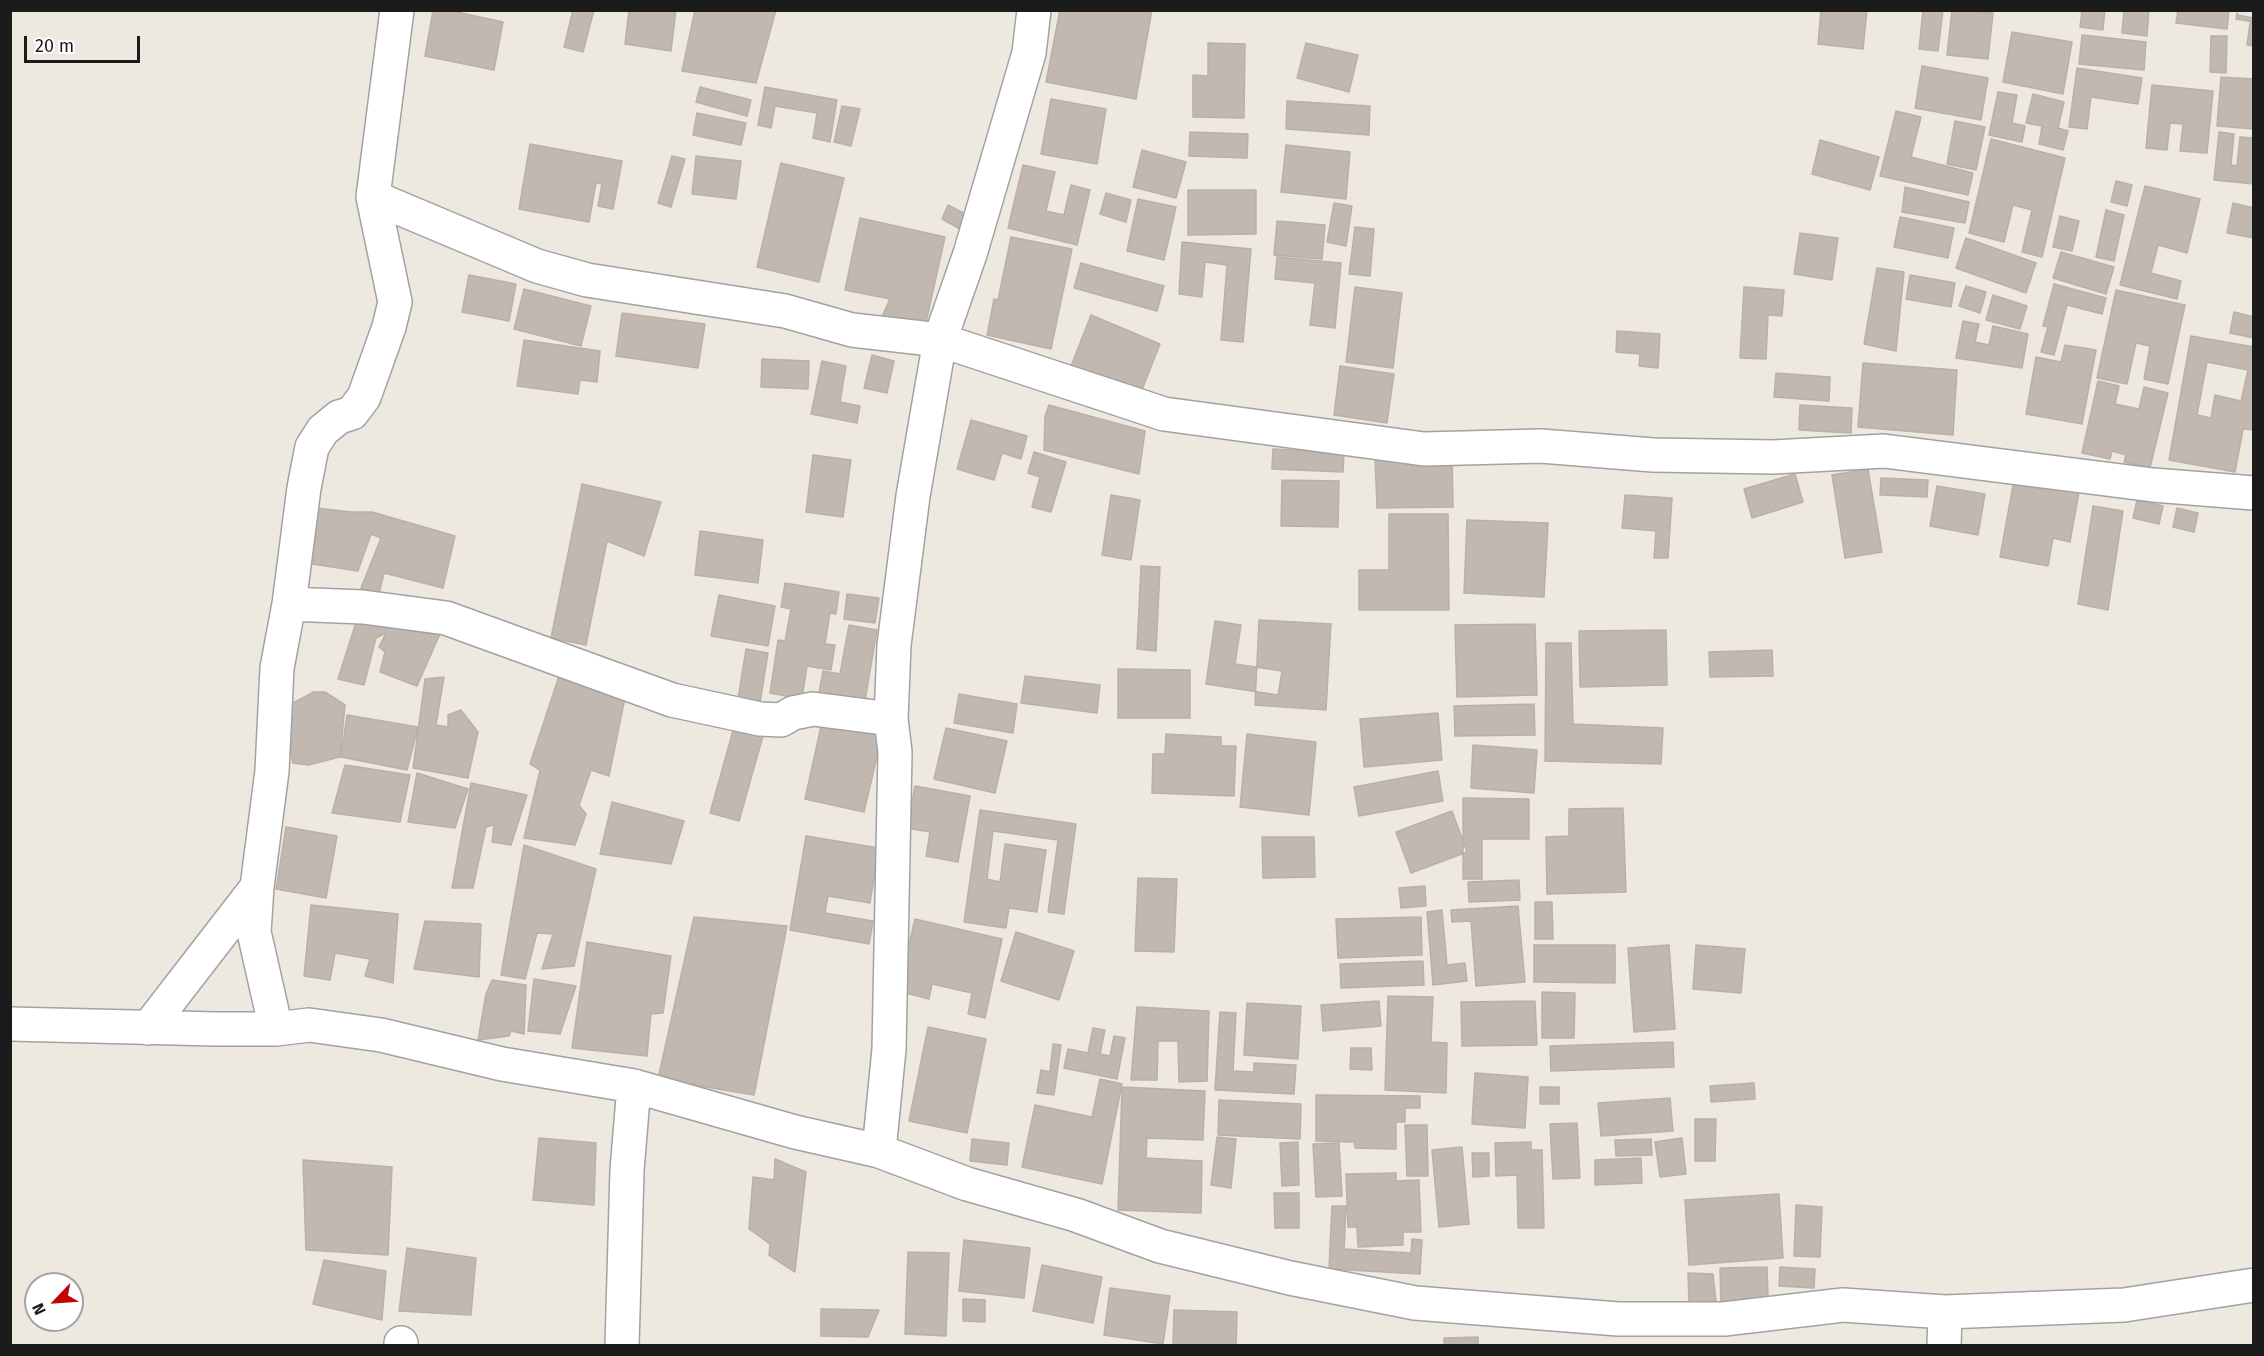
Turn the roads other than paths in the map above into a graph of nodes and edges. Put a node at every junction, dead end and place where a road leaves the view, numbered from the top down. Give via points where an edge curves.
1 (397, 10) edge
2 (1034, 10) edge
3 (373, 197) junction
4 (940, 340) junction
5 (2253, 493) edge
6 (289, 604) junction
7 (891, 719) junction
8 (257, 887) junction
9 (10, 1024) edge
10 (148, 1028) junction
11 (276, 1029) junction
12 (634, 1086) junction
13 (879, 1152) junction
14 (2253, 1285) edge
15 (1945, 1312) junction
16 (622, 1346) edge
17 (1944, 1346) edge

1 - 3 street
2 - 4 street via 1029,53 970,254
3 - 4 street via 537,266 587,280 785,311 852,330
3 - 6 street via 395,302 390,327 364,397 352,412 323,430 312,447
4 - 5 street via 1164,414 1424,449 1541,446 1653,455 1773,457 1884,451 2154,485
4 - 7 street via 913,496 894,645
6 - 7 street via 363,607 446,618 672,700 760,719 781,720 793,712 813,708
6 - 8 street via 277,668 272,771
7 - 13 street via 895,752 888,1049
8 - 10 street
8 - 11 street via 254,932
9 - 10 street
10 - 11 street
11 - 12 street via 309,1025 381,1035 502,1064
12 - 13 street
12 - 16 street via 627,1170
13 - 15 street via 1160,1246 1415,1303 1618,1319 1724,1319 1843,1305
14 - 15 street via 2124,1305
15 - 17 street

